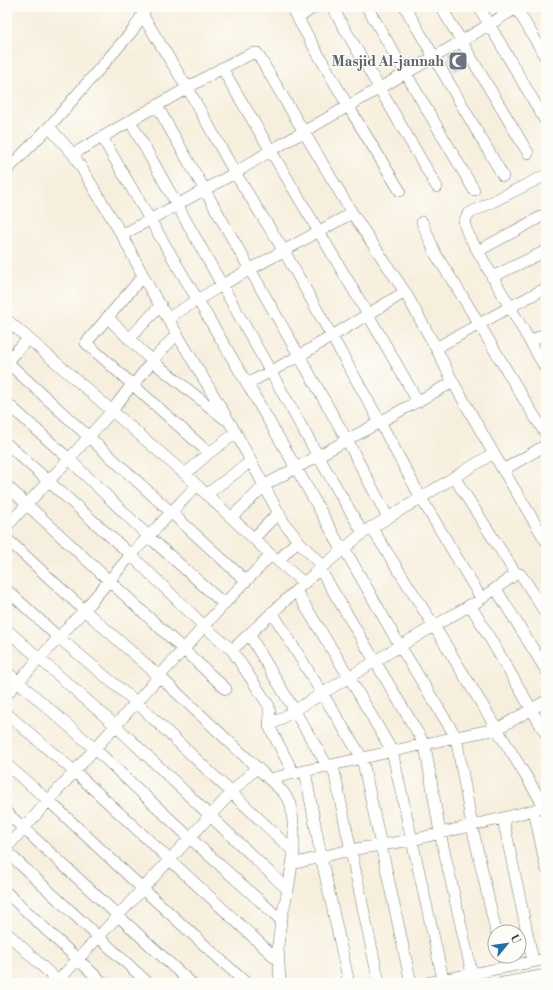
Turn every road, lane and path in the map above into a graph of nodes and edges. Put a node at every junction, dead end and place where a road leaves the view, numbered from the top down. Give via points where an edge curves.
1 (291, 7) edge
2 (314, 7) edge
3 (332, 7) edge
4 (368, 7) edge
5 (405, 7) edge
6 (441, 7) edge
7 (479, 7) edge
8 (517, 7) edge
9 (145, 11) edge
10 (298, 18) junction
11 (489, 24) junction
12 (462, 41) junction
13 (434, 57) junction
14 (546, 58) edge
15 (222, 68) junction
16 (405, 74) junction
17 (188, 88) junction
18 (379, 88) junction
19 (157, 106) junction
20 (348, 106) junction
21 (130, 121) junction
22 (546, 122) edge
23 (49, 127) junction
24 (304, 132) junction
25 (102, 137) junction
26 (270, 151) junction
27 (528, 153) dead end
28 (73, 154) junction
29 (7, 170) edge
30 (235, 173) junction
31 (546, 175) edge
32 (503, 176) dead end
33 (437, 187) dead end
34 (205, 190) junction
35 (474, 190) dead end
36 (400, 191) dead end
37 (177, 205) junction
38 (352, 213) junction
39 (546, 214) edge
40 (149, 220) junction
41 (422, 222) dead end
42 (319, 231) junction
43 (122, 235) junction
44 (284, 251) junction
45 (478, 251) junction
46 (546, 251) edge
47 (250, 270) junction
48 (143, 276) junction
49 (492, 276) junction
50 (222, 285) junction
51 (546, 288) edge
52 (405, 292) junction
53 (198, 301) junction
54 (161, 305) junction
55 (510, 307) junction
56 (368, 314) junction
57 (107, 317) junction
58 (168, 318) junction
59 (7, 320) edge
60 (479, 324) junction
61 (546, 333) edge
62 (177, 334) junction
63 (332, 336) junction
64 (28, 339) junction
65 (129, 339) junction
66 (530, 342) junction
67 (436, 348) junction
68 (299, 356) junction
69 (152, 361) junction
70 (7, 362) edge
71 (546, 368) edge
72 (271, 372) junction
73 (453, 382) junction
74 (246, 384) junction
75 (133, 386) junction
76 (418, 402) junction
77 (7, 404) edge
78 (111, 412) junction
79 (380, 422) junction
80 (233, 428) junction
81 (546, 434) edge
82 (88, 437) junction
83 (347, 440) junction
84 (7, 444) edge
85 (546, 445) edge
86 (209, 453) junction
87 (494, 453) junction
88 (318, 456) junction
89 (69, 459) junction
90 (250, 462) junction
91 (297, 468) junction
92 (503, 470) junction
93 (185, 474) junction
94 (454, 477) junction
95 (49, 481) junction
96 (197, 485) junction
97 (264, 485) junction
98 (7, 486) edge
99 (207, 494) junction
100 (421, 498) junction
101 (26, 505) junction
102 (279, 512) junction
103 (171, 513) junction
104 (232, 517) junction
105 (388, 518) junction
106 (7, 526) edge
107 (367, 530) junction
108 (148, 536) junction
109 (254, 538) junction
110 (7, 539) edge
111 (298, 540) junction
112 (546, 541) edge
113 (343, 549) junction
114 (131, 555) junction
115 (274, 558) junction
116 (321, 568) junction
117 (516, 574) junction
118 (109, 580) junction
119 (246, 581) junction
120 (304, 583) junction
121 (496, 589) junction
122 (7, 590) edge
123 (296, 591) junction
124 (476, 601) junction
125 (224, 604) junction
126 (84, 610) junction
127 (272, 612) junction
128 (546, 614) edge
129 (434, 626) junction
130 (205, 627) junction
131 (7, 630) edge
132 (249, 634) junction
133 (58, 637) junction
134 (400, 646) junction
135 (184, 650) junction
136 (232, 650) junction
137 (40, 659) junction
138 (375, 662) junction
139 (546, 670) edge
140 (7, 672) edge
141 (160, 677) junction
142 (349, 678) junction
143 (18, 682) junction
144 (226, 689) dead end
145 (7, 694) edge
146 (323, 694) junction
147 (546, 701) edge
148 (137, 703) junction
149 (532, 709) junction
150 (295, 710) junction
151 (7, 714) edge
152 (116, 726) junction
153 (269, 726) junction
154 (497, 729) junction
155 (546, 734) edge
156 (456, 737) junction
157 (425, 745) junction
158 (95, 749) junction
159 (392, 751) junction
160 (362, 758) junction
161 (7, 765) edge
162 (331, 766) junction
163 (257, 767) junction
164 (305, 771) junction
165 (75, 772) junction
166 (294, 774) junction
167 (269, 779) junction
168 (232, 792) junction
169 (50, 801) junction
170 (541, 808) edge
171 (7, 813) edge
172 (210, 816) junction
173 (503, 818) junction
174 (472, 826) junction
175 (24, 828) junction
176 (440, 833) junction
177 (190, 838) junction
178 (412, 840) junction
179 (381, 845) junction
180 (7, 847) edge
181 (350, 850) junction
182 (7, 852) edge
183 (294, 852) junction
184 (321, 856) junction
185 (170, 860) junction
186 (292, 864) junction
187 (546, 868) edge
188 (143, 889) junction
189 (288, 890) junction
190 (7, 893) edge
191 (118, 916) junction
192 (281, 920) junction
193 (494, 924) edge
194 (7, 933) edge
195 (98, 938) junction
196 (546, 958) edge
197 (78, 960) junction
198 (279, 960) junction
199 (533, 961) junction
200 (503, 964) edge
201 (504, 967) junction
202 (472, 974) junction
203 (543, 978) edge
204 (443, 979) junction
205 (58, 982) edge
206 (509, 982) edge
207 (103, 983) edge
208 (148, 983) edge
209 (191, 983) edge
210 (246, 983) edge
211 (280, 983) edge
212 (350, 983) edge
213 (379, 983) edge
214 (411, 983) edge
215 (427, 983) edge

1 - 10 street
2 - 10 street
3 - 18 street
4 - 16 street
5 - 13 street
6 - 12 street
7 - 11 street
8 - 11 street
8 - 14 street
9 - 17 street
9 - 23 street via 133,30
10 - 20 street
11 - 12 street
11 - 22 street
12 - 13 street
12 - 27 street
13 - 16 street
13 - 32 street
15 - 17 street
15 - 24 street via 257,53
15 - 26 street
16 - 18 street
16 - 35 street
17 - 19 street
17 - 30 street
18 - 20 street
18 - 33 street
19 - 21 street
19 - 34 street
20 - 24 street
20 - 36 street
21 - 25 street
21 - 37 street
23 - 28 street
23 - 29 street
24 - 26 street
24 - 38 street
25 - 28 street
25 - 40 street
26 - 30 street
26 - 42 street
28 - 43 street
30 - 34 street
30 - 44 street
31 - 45 street via 468,214 464,223
34 - 37 street
34 - 47 street
37 - 40 street
37 - 50 street
38 - 42 street
38 - 52 street
39 - 45 street
40 - 43 street
40 - 53 street
41 - 60 street via 436,255
42 - 44 street
42 - 56 street
43 - 48 street
44 - 47 street
44 - 63 street
45 - 49 street
46 - 49 street
47 - 50 street
47 - 68 street
48 - 54 street
48 - 57 street
49 - 55 street
50 - 53 street
50 - 72 street
51 - 55 street
52 - 56 street
52 - 67 street
53 - 58 street
53 - 74 street
54 - 58 street
54 - 65 street
55 - 60 street
55 - 66 street
56 - 63 street
56 - 76 street
57 - 65 street
57 - 75 street via 86,343
58 - 62 street
59 - 64 street
60 - 67 street
60 - 81 street
61 - 66 street
62 - 69 street
62 - 80 street
63 - 68 street
63 - 79 street
64 - 70 street
64 - 78 street
65 - 69 street
66 - 71 street
67 - 73 street
68 - 72 street
68 - 83 street
69 - 75 street
69 - 80 street
70 - 82 street
72 - 74 street
72 - 88 street
73 - 76 street
73 - 87 street
74 - 91 street
75 - 78 street
75 - 86 street
76 - 79 street
77 - 89 street
78 - 82 street
78 - 93 street
79 - 83 street
79 - 100 street
80 - 86 street
80 - 90 street
82 - 89 street
82 - 103 street
83 - 88 street
83 - 105 street
84 - 95 street
85 - 92 street
86 - 93 street
87 - 92 street
87 - 94 street
88 - 91 street
88 - 107 street
89 - 95 street
89 - 108 street
90 - 97 street
90 - 99 street
91 - 97 street
91 - 113 street
92 - 112 street
93 - 96 street
94 - 100 street
94 - 117 street
95 - 101 street
95 - 114 street
96 - 99 street
96 - 103 street
97 - 102 street
97 - 104 street
98 - 101 street
99 - 104 street
100 - 105 street
100 - 124 street
101 - 106 street
101 - 118 street
102 - 109 street
102 - 111 street via 284,524
103 - 108 street
103 - 119 street
104 - 109 street
105 - 107 street
107 - 113 street
107 - 129 street
108 - 114 street
108 - 125 street
109 - 115 street
110 - 126 street
111 - 115 street
111 - 116 street
113 - 116 street
113 - 134 street
114 - 118 street
114 - 130 street
115 - 119 street
115 - 120 street
116 - 120 street
116 - 138 street
117 - 121 street
117 - 128 street via 520,574
118 - 126 street
118 - 135 street
119 - 125 street
120 - 123 street
121 - 124 street
121 - 139 street
122 - 133 street
123 - 127 street
123 - 142 street
124 - 129 street
124 - 149 street via 472,608
125 - 130 street
126 - 133 street
126 - 141 street
127 - 132 street
127 - 146 street
129 - 134 street
129 - 154 street
130 - 135 street
130 - 136 street
131 - 137 street
132 - 136 street
132 - 150 street
133 - 137 street
133 - 148 street
134 - 138 street
134 - 156 street
135 - 141 street
135 - 144 street
136 - 153 street via 269,706
137 - 143 street
137 - 152 street
138 - 142 street
138 - 157 street
140 - 143 street
141 - 148 street
141 - 163 street
142 - 146 street
142 - 159 street
143 - 145 street
143 - 158 street
146 - 150 street
146 - 160 street
147 - 149 street
148 - 152 street
148 - 168 street
149 - 154 street
149 - 155 street
150 - 153 street
150 - 162 street
151 - 165 street
152 - 158 street
152 - 172 street
153 - 166 street
154 - 156 street
154 - 170 street
156 - 157 street
156 - 174 street
157 - 159 street
157 - 176 street
158 - 165 street
158 - 177 street
159 - 160 street
159 - 178 street
160 - 162 street
160 - 179 street
161 - 169 street
162 - 164 street
162 - 181 street
163 - 167 street
163 - 168 street
164 - 166 street
164 - 184 street
165 - 169 street
165 - 185 street
166 - 167 street
167 - 183 street via 283,792 290,804
168 - 172 street
168 - 183 street
169 - 175 street
169 - 188 street
170 - 173 street
170 - 187 street
171 - 175 street
172 - 177 street
172 - 189 street
173 - 174 street
173 - 199 street
174 - 176 street
174 - 193 street
175 - 180 street
175 - 191 street
176 - 178 street
176 - 202 street
177 - 185 street
177 - 192 street
178 - 179 street
178 - 204 street
179 - 181 street
179 - 214 street
181 - 184 street
181 - 213 street
182 - 195 street
183 - 186 street
184 - 186 street
184 - 212 street
185 - 188 street
185 - 198 street
186 - 189 street
188 - 191 street
188 - 210 street
189 - 192 street
190 - 197 street
191 - 195 street
191 - 209 street
192 - 198 street
194 - 205 street
195 - 197 street
195 - 208 street
196 - 199 street
197 - 205 street
197 - 207 street
198 - 211 street
199 - 201 street
200 - 201 street
201 - 202 street
202 - 204 street
203 - 206 street
204 - 215 street

